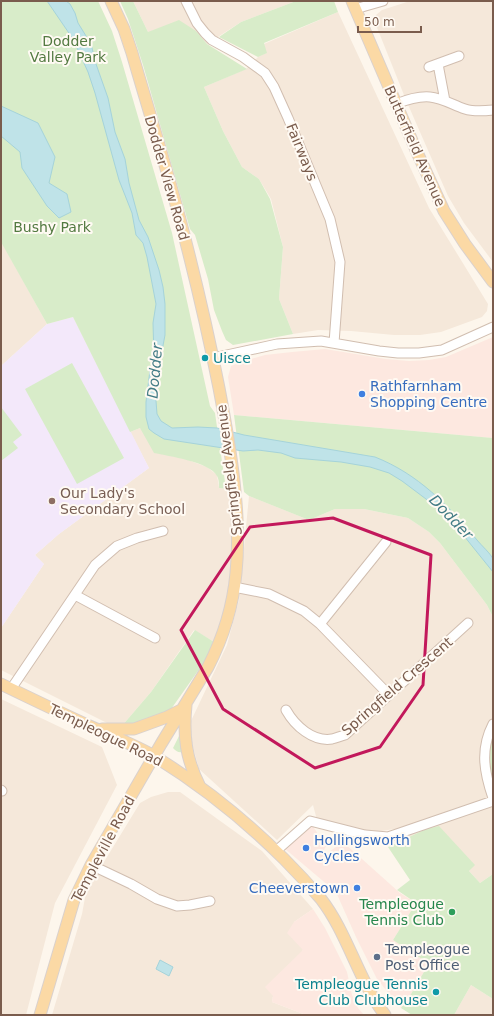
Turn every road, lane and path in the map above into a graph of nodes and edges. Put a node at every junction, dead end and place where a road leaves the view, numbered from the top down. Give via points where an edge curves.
1 (111, 1) edge
2 (186, 1) edge
3 (383, 1) edge
4 (354, 5) edge
5 (459, 56) dead end
6 (445, 101) junction
7 (396, 105) junction
8 (493, 110) edge
9 (493, 282) edge
10 (493, 327) edge
11 (334, 343) junction
12 (213, 358) junction
13 (163, 531) dead end
14 (386, 542) dead end
15 (234, 587) junction
16 (75, 595) junction
17 (468, 623) dead end
18 (320, 624) junction
19 (155, 638) dead end
20 (1, 684) edge
21 (12, 689) junction
22 (389, 695) junction
23 (184, 706) junction
24 (286, 710) dead end
25 (493, 724) edge
26 (95, 728) junction
27 (154, 756) junction
28 (200, 787) junction
29 (493, 798) edge
30 (493, 802) edge
31 (276, 851) junction
32 (91, 865) junction
33 (210, 901) dead end
34 (40, 1015) edge
35 (385, 1015) edge

1 - 12 main road, Dodder View Road via 132,53 175,200
2 - 11 street, Fairways via 205,34 265,73 288,118 330,219 340,262
3 - 4 street
4 - 7 main road, Butterfield Avenue
5 - 6 street via 433,65
6 - 7 street via 429,99
6 - 8 street via 473,111
7 - 9 main road, Butterfield Avenue via 444,211
10 - 11 street via 442,350 419,353 379,351
11 - 12 street via 321,341 277,344
12 - 15 main road, Springfield Avenue via 230,456 237,535
13 - 16 street via 117,546 95,565
14 - 18 street
15 - 18 street via 269,594 304,611
15 - 23 main road, Springfield Avenue via 217,650
16 - 19 street
16 - 21 street
17 - 22 street, Springfield Crescent
18 - 22 street
20 - 21 main road, Templeogue Road
21 - 26 main road, Templeogue Road
22 - 24 street, Springfield Crescent via 345,735 333,739 312,736 293,723
23 - 26 main road via 167,717 134,728
23 - 27 main road, Springfield Avenue
23 - 28 main road via 186,747 192,771
25 - 29 street via 487,736 484,756 487,780
26 - 27 main road, Templeogue Road
27 - 28 main road, Templeogue Road
27 - 32 main road, Templeville Road
28 - 31 main road, Templeogue Road via 233,812
30 - 31 street via 388,837 364,835 310,821
31 - 35 main road, Templeogue Road via 324,904 365,983
32 - 33 street via 177,906
32 - 34 main road, Templeville Road via 74,900

